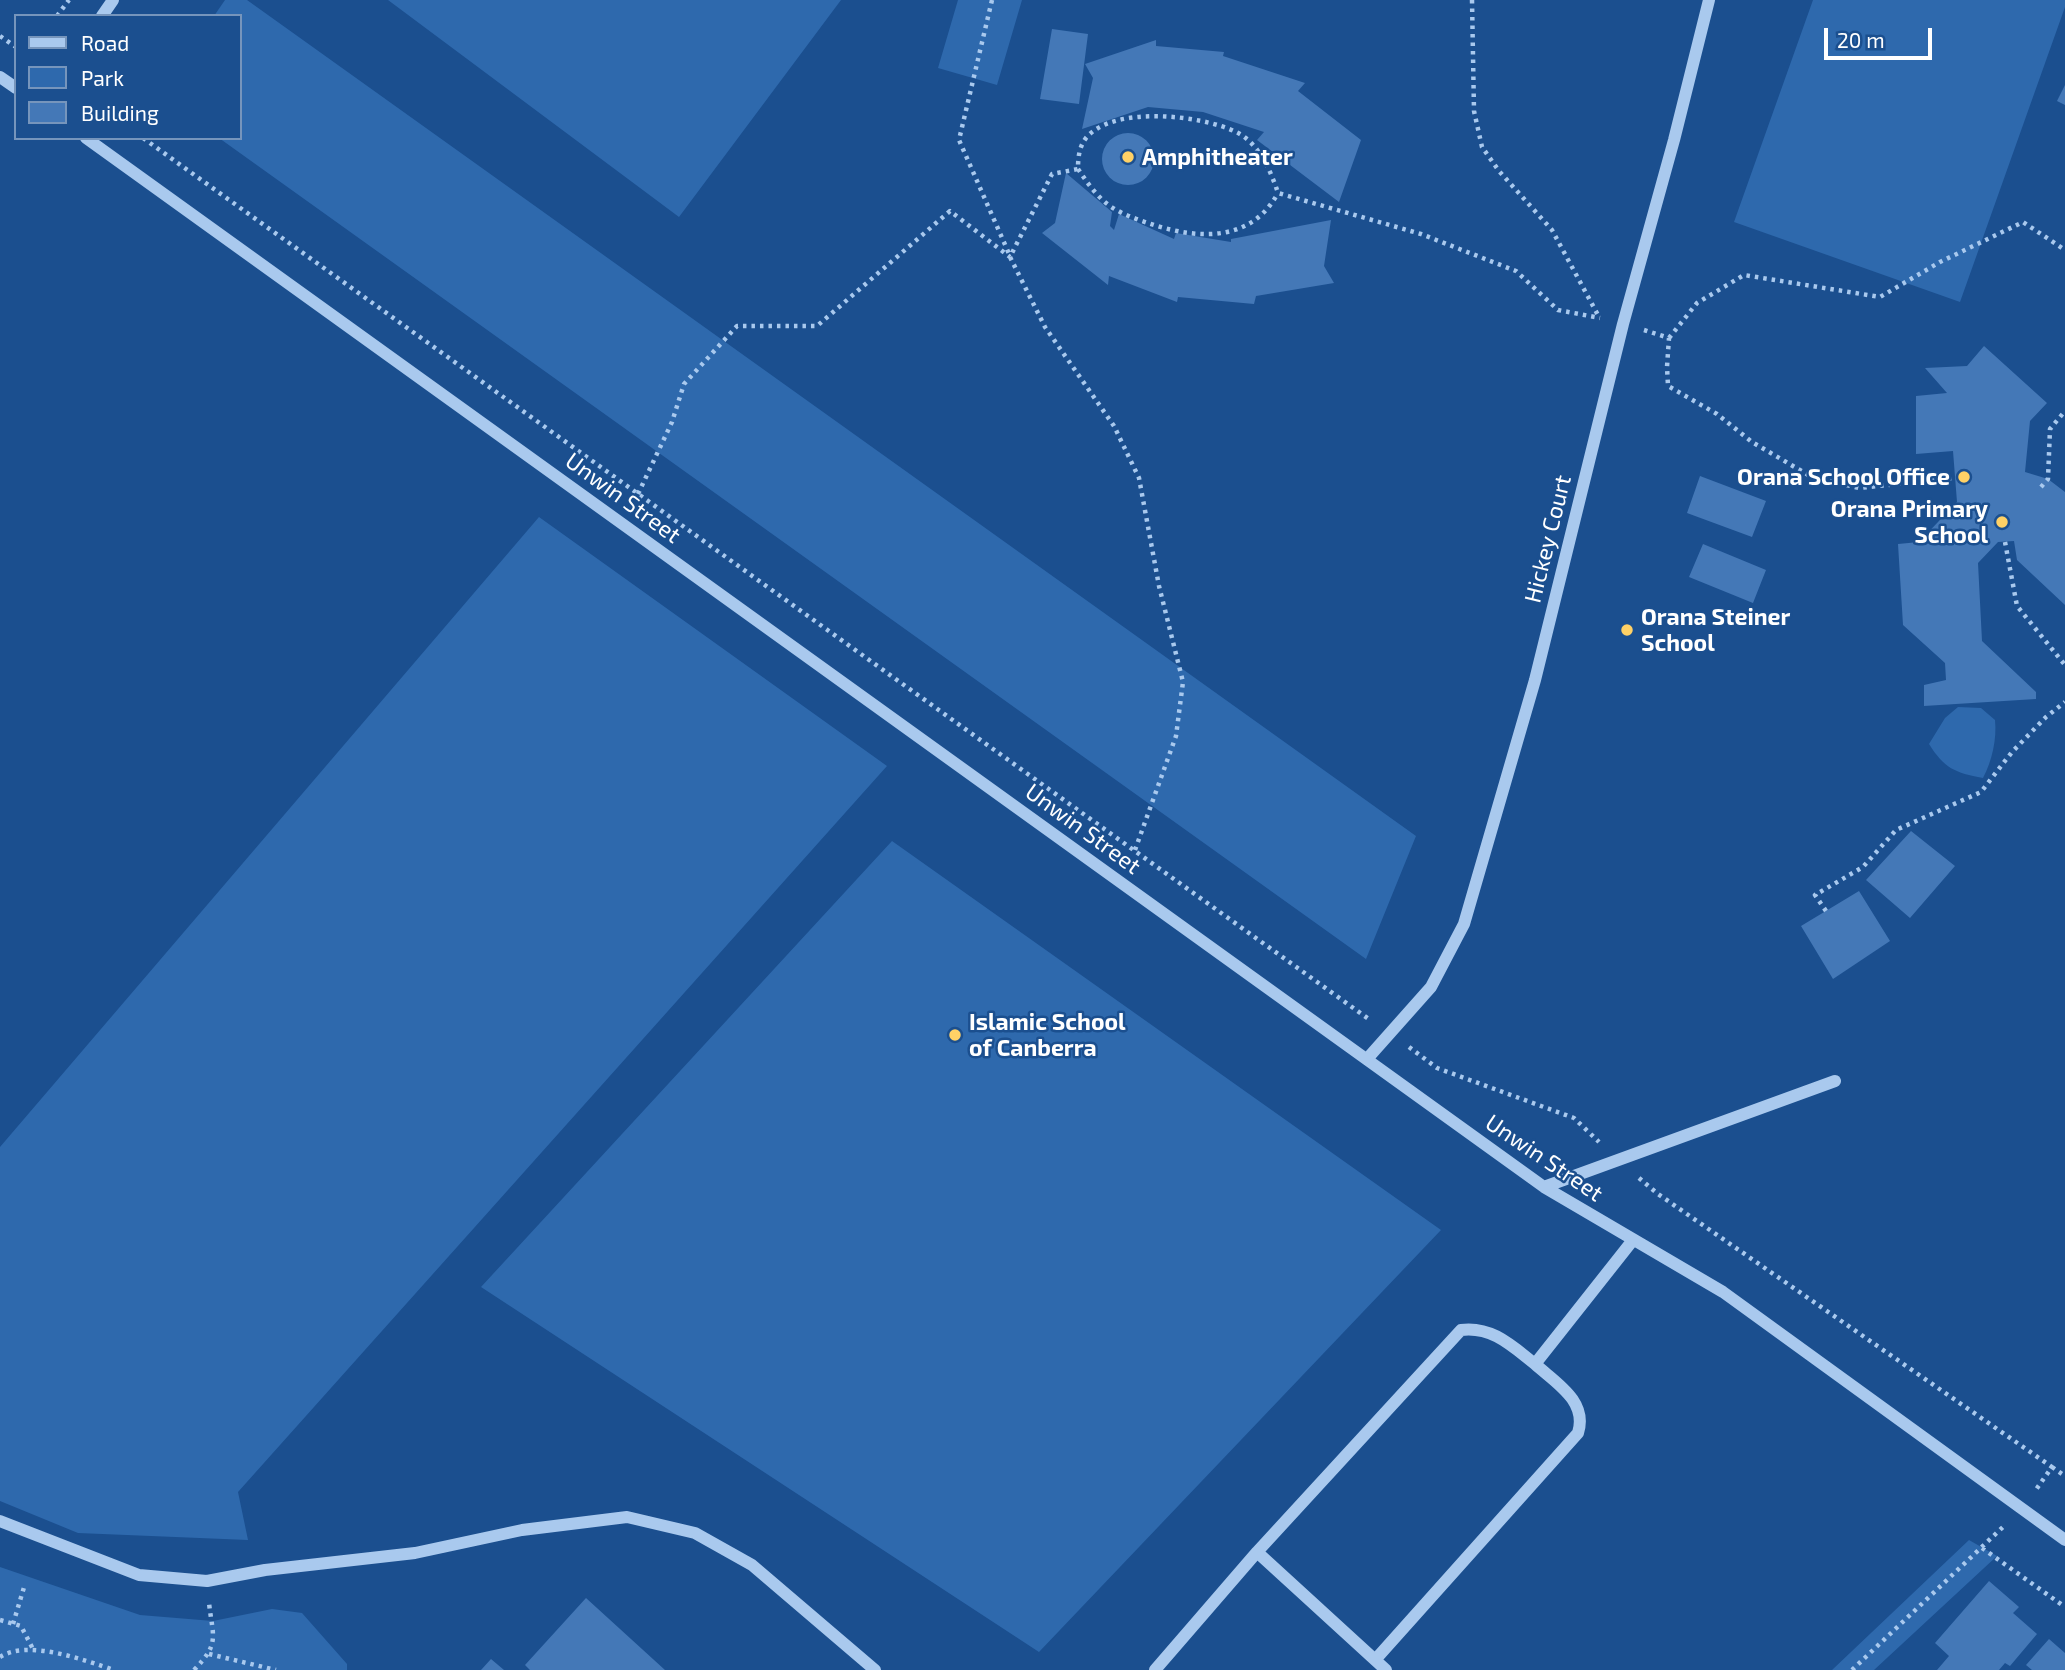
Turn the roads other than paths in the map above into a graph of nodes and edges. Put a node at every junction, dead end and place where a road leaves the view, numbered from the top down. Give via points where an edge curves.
1 (1709, 0) edge
2 (89, 140) edge
3 (1367, 1059) junction
4 (1835, 1081) dead end
5 (1544, 1187) junction
6 (1633, 1240) junction
7 (1535, 1364) junction
8 (0, 1521) edge
9 (2065, 1541) edge
10 (1257, 1552) junction
11 (1375, 1660) junction
12 (874, 1670) edge
13 (1155, 1670) edge
14 (1386, 1670) edge

1 - 3 street, Hickey Court via 1535,680 1464,924 1430,987
2 - 3 street, Unwin Street
3 - 5 street, Unwin Street
4 - 5 street
5 - 6 street, Unwin Street
6 - 7 street
6 - 9 street, Unwin Street via 1723,1292
7 - 10 street via 1500,1336 1473,1328 1461,1330
7 - 11 street via 1575,1400 1582,1421 1578,1433
8 - 12 street via 139,1575 207,1581 415,1553 522,1530 627,1517 695,1533 752,1565
10 - 11 street
10 - 13 street
11 - 14 street

